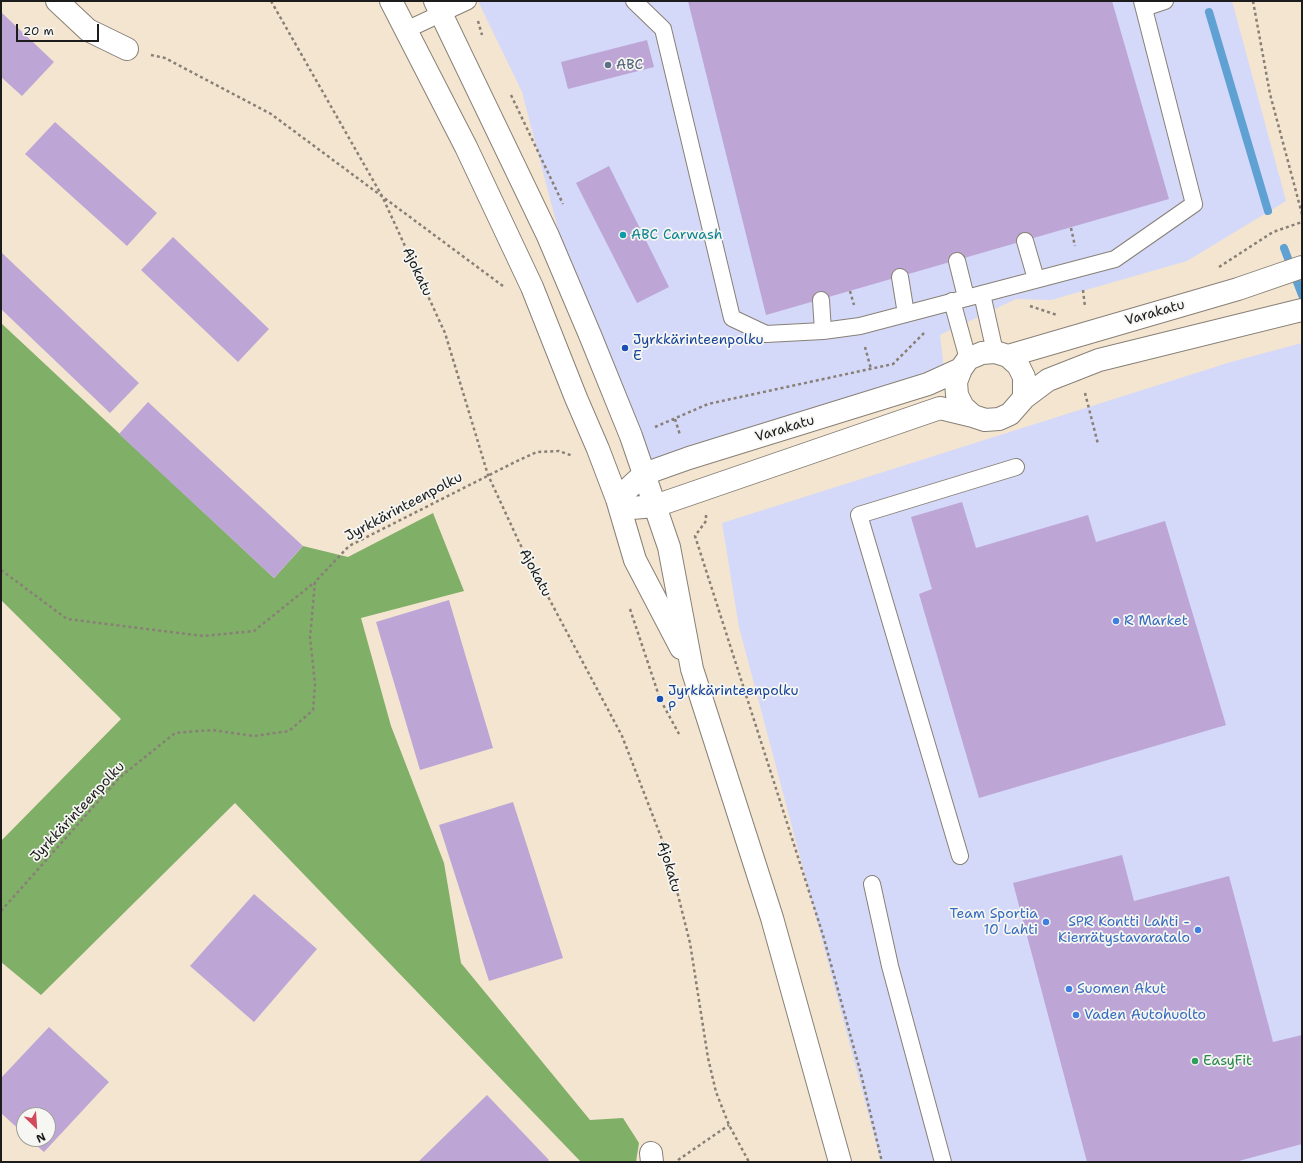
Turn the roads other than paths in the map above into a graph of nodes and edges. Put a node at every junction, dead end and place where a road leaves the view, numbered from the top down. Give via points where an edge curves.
1 (57, 1) edge
2 (391, 1) edge
3 (468, 1) edge
4 (634, 1) edge
5 (1165, 1) edge
6 (1143, 5) edge
7 (439, 7) edge
8 (406, 30) junction
9 (127, 48) road end
10 (1025, 241) dead end
11 (956, 261) dead end
12 (1302, 267) edge
13 (900, 277) dead end
14 (1036, 279) junction
15 (982, 294) junction
16 (959, 299) junction
17 (821, 300) dead end
18 (1302, 310) edge
19 (906, 314) junction
20 (823, 331) junction
21 (1001, 354) junction
22 (964, 364) junction
23 (1024, 398) junction
24 (973, 416) junction
25 (1016, 467) dead end
26 (644, 474) junction
27 (618, 504) junction
28 (655, 506) junction
29 (692, 669) junction
30 (960, 856) dead end
31 (872, 884) dead end
32 (840, 1162) edge
33 (943, 1162) edge

1 - 9 street via 88,30
2 - 8 street
3 - 7 lane
4 - 20 lane via 663,29 732,318 766,334
5 - 6 lane
6 - 14 lane via 1194,204 1115,258
7 - 8 lane
7 - 26 street via 548,236 631,436
8 - 27 street via 532,287
10 - 14 lane
11 - 16 lane
12 - 21 street, Varakatu via 1238,289
13 - 19 lane
14 - 15 lane
15 - 16 lane
15 - 21 lane
16 - 19 lane
16 - 22 lane via 956,321
17 - 20 lane
18 - 23 street via 1099,360 1048,380
19 - 20 lane via 860,326
21 - 22 street via 982,353
21 - 23 street via 1018,365 1024,377
22 - 24 street via 956,382 957,395 963,408
22 - 26 street, Varakatu via 928,384
23 - 24 street via 1010,414 999,419 985,420
24 - 28 street via 940,408
25 - 30 lane via 859,515
26 - 27 street, Varakatu
26 - 28 street
27 - 28 street
27 - 29 street via 635,560
28 - 29 street via 669,547
29 - 32 street via 772,918
31 - 33 lane via 890,966

